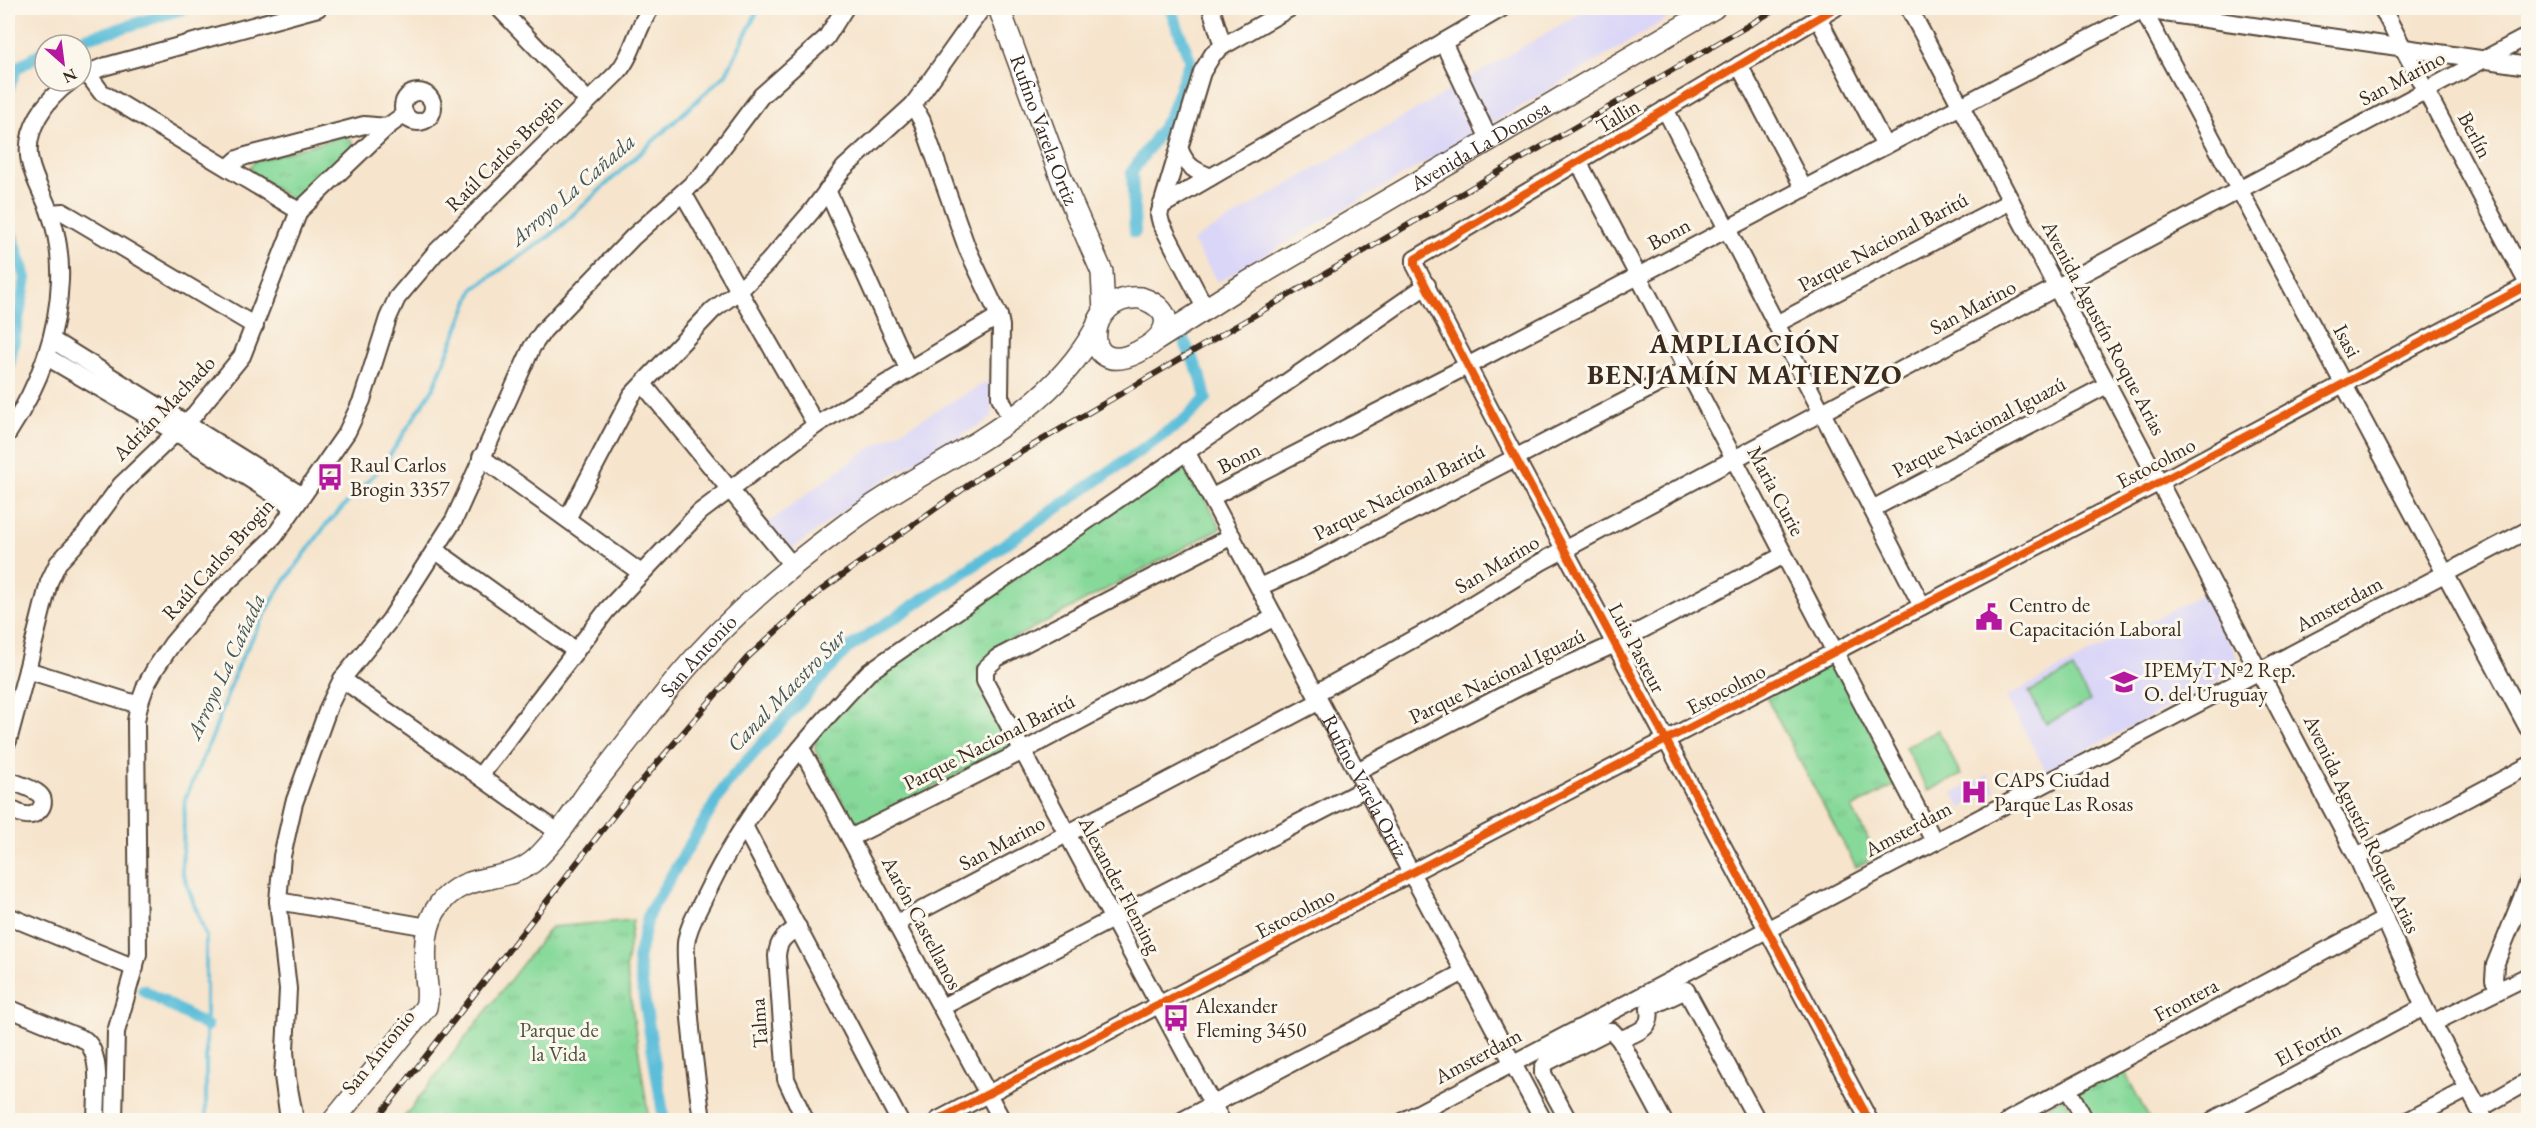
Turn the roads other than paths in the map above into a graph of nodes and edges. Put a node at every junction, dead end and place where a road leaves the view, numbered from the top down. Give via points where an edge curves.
1 (318, 8) edge
2 (499, 8) edge
3 (651, 8) edge
4 (845, 8) edge
5 (982, 8) edge
6 (999, 8) edge
7 (1211, 8) edge
8 (1290, 8) edge
9 (1502, 8) edge
10 (1714, 8) edge
11 (1835, 8) edge
12 (1909, 8) edge
13 (2140, 8) edge
14 (2382, 8) edge
15 (1818, 18) junction
16 (2529, 36) edge
17 (1443, 42) junction
18 (1223, 46) junction
19 (2404, 48) junction
20 (2486, 59) junction
21 (1739, 65) junction
22 (2529, 66) edge
23 (93, 71) edge
24 (93, 84) edge
25 (2426, 91) junction
26 (57, 93) edge
27 (588, 101) junction
28 (913, 105) junction
29 (1960, 106) junction
30 (1665, 109) junction
31 (405, 114) dead end
32 (387, 127) junction
33 (1490, 139) junction
34 (1885, 146) junction
35 (1180, 150) junction
36 (1578, 161) junction
37 (228, 168) junction
38 (1211, 177) junction
39 (1804, 189) junction
40 (827, 190) junction
41 (2240, 190) junction
42 (683, 193) junction
43 (2011, 201) junction
44 (1161, 206) junction
45 (299, 211) junction
46 (50, 213) junction
47 (1727, 229) junction
48 (1094, 250) junction
49 (1419, 255) joint
50 (1638, 276) junction
51 (1248, 282) junction
52 (1427, 285) junction
53 (2529, 285) edge
54 (2057, 288) junction
55 (740, 290) junction
56 (1149, 301) junction
57 (1202, 302) junction
58 (999, 316) junction
59 (1100, 320) junction
60 (1776, 324) junction
61 (255, 326) junction
62 (1158, 339) junction
63 (52, 340) junction
64 (47, 357) junction
65 (1109, 358) junction
66 (1468, 365) junction
67 (908, 369) junction
68 (1687, 369) junction
69 (643, 384) junction
70 (2344, 384) junction
71 (2108, 385) junction
72 (1053, 387) junction
73 (1823, 413) junction
74 (1011, 420) junction
75 (816, 425) junction
76 (182, 428) junction
77 (8, 433) edge
78 (1186, 451) junction
79 (481, 457) junction
80 (1515, 457) junction
81 (1734, 460) junction
82 (2160, 482) junction
83 (730, 490) junction
84 (1212, 497) junction
85 (298, 501) junction
86 (1872, 509) junction
87 (567, 519) junction
88 (2529, 530) edge
89 (1232, 536) junction
90 (1565, 549) junction
91 (435, 550) junction
92 (1784, 555) junction
93 (792, 565) junction
94 (640, 573) junction
95 (2446, 573) junction
96 (1259, 587) junction
97 (1922, 606) junction
98 (1275, 616) junction
99 (1615, 644) junction
100 (576, 651) junction
101 (1835, 652) junction
102 (27, 670) junction
103 (2259, 671) junction
104 (342, 680) junction
105 (1318, 697) junction
106 (139, 705) junction
107 (2529, 728) edge
108 (1666, 740) junction
109 (8, 741) edge
110 (801, 748) junction
111 (1023, 751) junction
112 (2529, 766) edge
113 (1357, 771) junction
114 (480, 776) junction
115 (8, 780) edge
116 (1366, 788) junction
117 (8, 808) edge
118 (744, 826) junction
119 (558, 832) junction
120 (1067, 834) junction
121 (850, 838) junction
122 (1934, 842) junction
123 (2357, 857) junction
124 (1411, 873) junction
125 (2529, 883) edge
126 (278, 901) junction
127 (8, 916) edge
128 (1113, 919) junction
129 (2385, 919) junction
130 (897, 923) junction
131 (428, 927) junction
132 (798, 927) junction
133 (1767, 929) junction
134 (135, 968) junction
135 (1464, 972) junction
136 (2529, 976) edge
137 (427, 980) junction
138 (2499, 990) junction
139 (1159, 1005) junction
140 (942, 1007) junction
141 (2424, 1007) junction
142 (8, 1008) edge
143 (2433, 1023) junction
144 (1620, 1040) junction
145 (285, 1050) junction
146 (1513, 1064) junction
147 (2529, 1081) edge
148 (2068, 1089) junction
149 (2468, 1089) junction
150 (988, 1094) junction
151 (1212, 1105) junction
152 (2482, 1115) edge
153 (96, 1120) edge
154 (114, 1120) edge
155 (289, 1120) edge
156 (296, 1120) edge
157 (322, 1120) edge
158 (334, 1120) edge
159 (702, 1120) edge
160 (805, 1120) edge
161 (899, 1120) edge
162 (938, 1120) edge
163 (1002, 1120) edge
164 (1183, 1120) edge
165 (1221, 1120) edge
166 (1405, 1120) edge
167 (1543, 1120) edge
168 (1568, 1120) edge
169 (1663, 1120) edge
170 (1757, 1120) edge
171 (1869, 1120) edge
172 (2008, 1120) edge
173 (2085, 1120) edge
174 (2213, 1120) edge
175 (2409, 1120) edge

1 - 23 street
2 - 27 street
3 - 27 street, Raúl Carlos Brogin via 624,66
4 - 42 street via 826,38 761,96
5 - 28 street
6 - 48 main road, Rufino Varela Ortiz via 1063,183
7 - 18 street
8 - 18 street
9 - 17 street
10 - 33 main road, Avenida La Donosa
11 - 15 street, Tallin
12 - 29 street, Avenida Agustín Roque Arias
13 - 19 street
13 - 29 street, Bonn
13 - 41 street, Isasi
14 - 19 street, Berlín
15 - 21 street, Tallin
15 - 34 street
16 - 20 street, San Marino
17 - 33 street
17 - 38 street
18 - 35 street via 1207,62
19 - 20 street
19 - 25 street, Berlín
20 - 22 street
20 - 25 street, San Marino
21 - 30 street, Tallin
21 - 39 street
24 - 37 street
25 - 41 street, San Marino
25 - 53 street, Berlín
26 - 46 street via 39,113 30,141 33,172
27 - 85 street, Raúl Carlos Brogin via 436,252 397,297 355,416
28 - 40 street via 844,168
28 - 58 street via 922,120 967,248
29 - 34 street, Bonn
29 - 43 street, Avenida Agustín Roque Arias
30 - 36 street, Tallin
30 - 47 street
31 - 32 street, Adrián Machado
32 - 37 street via 364,125 238,159
32 - 45 street, Adrián Machado
33 - 51 main road, Avenida La Donosa
34 - 39 street, Bonn
35 - 38 street via 1187,165
35 - 44 street
36 - 49 street, Tallin
36 - 50 street, Maria Curie
37 - 45 street
38 - 44 street
39 - 47 street, Bonn
40 - 55 street via 792,235
40 - 67 street
41 - 54 street, San Marino
41 - 70 street, Isasi
42 - 55 street
42 - 79 street via 633,237 544,330 532,347
43 - 54 street, Avenida Agustín Roque Arias
43 - 60 street, Parque Nacional Baritú
44 - 57 street via 1161,223
45 - 61 street, Adrián Machado
46 - 61 street via 63,212
46 - 63 street via 60,280
47 - 50 street, Bonn
47 - 60 street
48 - 56 main road, Rufino Varela Ortiz via 1121,284
48 - 59 main road, Rufino Varela Ortiz via 1105,285
49 - 52 street, Luis Pasteur via 1415,265
50 - 66 street, Bonn
50 - 68 street, Maria Curie
51 - 57 main road, Avenida La Donosa
51 - 62 main road, Avenida La Donosa
52 - 66 street, Luis Pasteur
52 - 78 street
53 - 70 street, Estocolmo
54 - 71 street, Avenida Agustín Roque Arias
54 - 73 street, San Marino
55 - 69 street via 712,309
55 - 75 street
56 - 57 main road, Avenida La Donosa via 1166,308
56 - 59 main road via 1127,299
56 - 62 main road via 1163,312 1166,323
58 - 67 street
58 - 74 street via 1000,397
59 - 65 main road via 1094,339 1098,349
59 - 72 main road, San Antonio via 1080,355
60 - 73 street
61 - 76 street, Adrián Machado via 242,356
62 - 65 main road via 1132,355
63 - 64 street
63 - 76 street
64 - 76 street
64 - 77 street via 33,391
65 - 72 main road, San Antonio via 1082,367
66 - 80 street, Luis Pasteur
66 - 84 street, Bonn
67 - 75 street
68 - 80 street, Parque Nacional Baritú
68 - 81 street, Maria Curie
69 - 83 street
69 - 87 street via 624,407
70 - 82 street, Estocolmo
70 - 95 street, Isasi
71 - 82 street, Avenida Agustín Roque Arias
71 - 86 street, Parque Nacional Iguazú
72 - 74 main road, San Antonio
73 - 81 street, San Marino
73 - 86 street
74 - 93 main road, San Antonio via 891,492
75 - 83 street
76 - 85 street
76 - 102 street, Adrián Machado via 121,485 58,563 49,582
78 - 84 street, Rufino Varela Ortiz
78 - 110 street via 869,672
79 - 87 street
79 - 91 street via 462,505
80 - 90 street, Luis Pasteur
80 - 96 street, Parque Nacional Baritú
81 - 90 street, San Marino
81 - 92 street, Maria Curie
82 - 97 street, Estocolmo
82 - 103 street, Avenida Agustín Roque Arias
83 - 93 street
83 - 94 street via 700,512
84 - 89 street, Rufino Varela Ortiz
85 - 106 street, Raúl Carlos Brogin via 274,537 212,597 172,644 155,669
86 - 97 street
87 - 94 street
88 - 95 street, Amsterdam
89 - 96 street, Rufino Varela Ortiz
89 - 111 street, Alexander Fleming via 997,658 985,669 985,681
90 - 99 street, Luis Pasteur
90 - 105 street, San Marino
91 - 100 street
91 - 104 street via 390,620
92 - 99 street, Parque Nacional Iguazú
92 - 101 street, Maria Curie
93 - 119 main road, San Antonio via 732,619 682,673
94 - 100 street
95 - 103 street, Amsterdam
95 - 107 street, Isasi
96 - 98 street, Rufino Varela Ortiz
97 - 101 street, Estocolmo
98 - 105 street, Rufino Varela Ortiz
98 - 111 street, Parque Nacional Baritú
99 - 108 street, Luis Pasteur
99 - 113 street, Parque Nacional Iguazú via 1519,687
100 - 114 street
101 - 108 street, Estocolmo
101 - 122 street, Maria Curie
102 - 106 street
102 - 109 street, Adrián Machado
103 - 122 street, Amsterdam
103 - 123 street, Avenida Agustín Roque Arias
104 - 114 street
104 - 126 street via 291,813
105 - 113 street, Rufino Varela Ortiz
105 - 120 street, San Marino
106 - 134 street, Raúl Carlos Brogin
108 - 124 street, Estocolmo
108 - 133 street, Luis Pasteur
110 - 118 street
110 - 121 street, Aarón Castellanos
111 - 120 street, Alexander Fleming
111 - 121 street, Parque Nacional Baritú
112 - 123 street
113 - 116 street, Rufino Varela Ortiz
114 - 119 street
115 - 117 street via 35,791 43,801 32,815
116 - 124 street, Rufino Varela Ortiz
116 - 128 street
118 - 132 street
118 - 159 street via 720,865 692,923 687,943 690,1032
119 - 131 main road, San Antonio via 527,867 470,881 448,895
120 - 128 street, Alexander Fleming
120 - 130 street, San Marino
121 - 130 street, Aarón Castellanos
122 - 133 street, Amsterdam
123 - 129 street, Avenida Agustín Roque Arias
124 - 135 street, Rufino Varela Ortiz
124 - 139 street, Estocolmo
125 - 138 street via 2495,965 2494,980
126 - 131 street
126 - 145 street via 288,989
127 - 134 street
128 - 139 street, Alexander Fleming
128 - 140 street
129 - 141 street, Avenida Agustín Roque Arias
129 - 148 street, Frontera
130 - 140 street, Aarón Castellanos
131 - 137 main road, San Antonio
132 - 160 street, Talma via 783,938 777,956 786,1079
132 - 161 street
133 - 146 street, Amsterdam
133 - 171 street, Luis Pasteur
134 - 154 street, Raúl Carlos Brogin via 116,1032
135 - 146 street, Rufino Varela Ortiz
135 - 151 street
136 - 138 street
137 - 157 main road, San Antonio via 410,1014
137 - 158 main road, San Antonio via 426,1007
138 - 143 street
139 - 150 street, Estocolmo
139 - 151 street, Alexander Fleming
140 - 150 street, Aarón Castellanos
141 - 143 street, Avenida Agustín Roque Arias
141 - 174 street, El Fortín
142 - 153 street via 91,1045 96,1056
143 - 149 street, Avenida Agustín Roque Arias
144 - 168 street via 1612,1030 1608,1031 1547,1062 1543,1068
144 - 169 street
144 - 170 street via 1647,1026 1652,1006 1686,990
145 - 155 street via 283,1076
145 - 156 street
146 - 166 street, Amsterdam
146 - 167 street, Rufino Varela Ortiz
147 - 152 street
148 - 172 street, Frontera
148 - 173 street
149 - 152 street, Avenida Agustín Roque Arias
149 - 175 street
150 - 162 street, Estocolmo
150 - 163 street, Aarón Castellanos
151 - 164 street
151 - 165 street, Alexander Fleming

